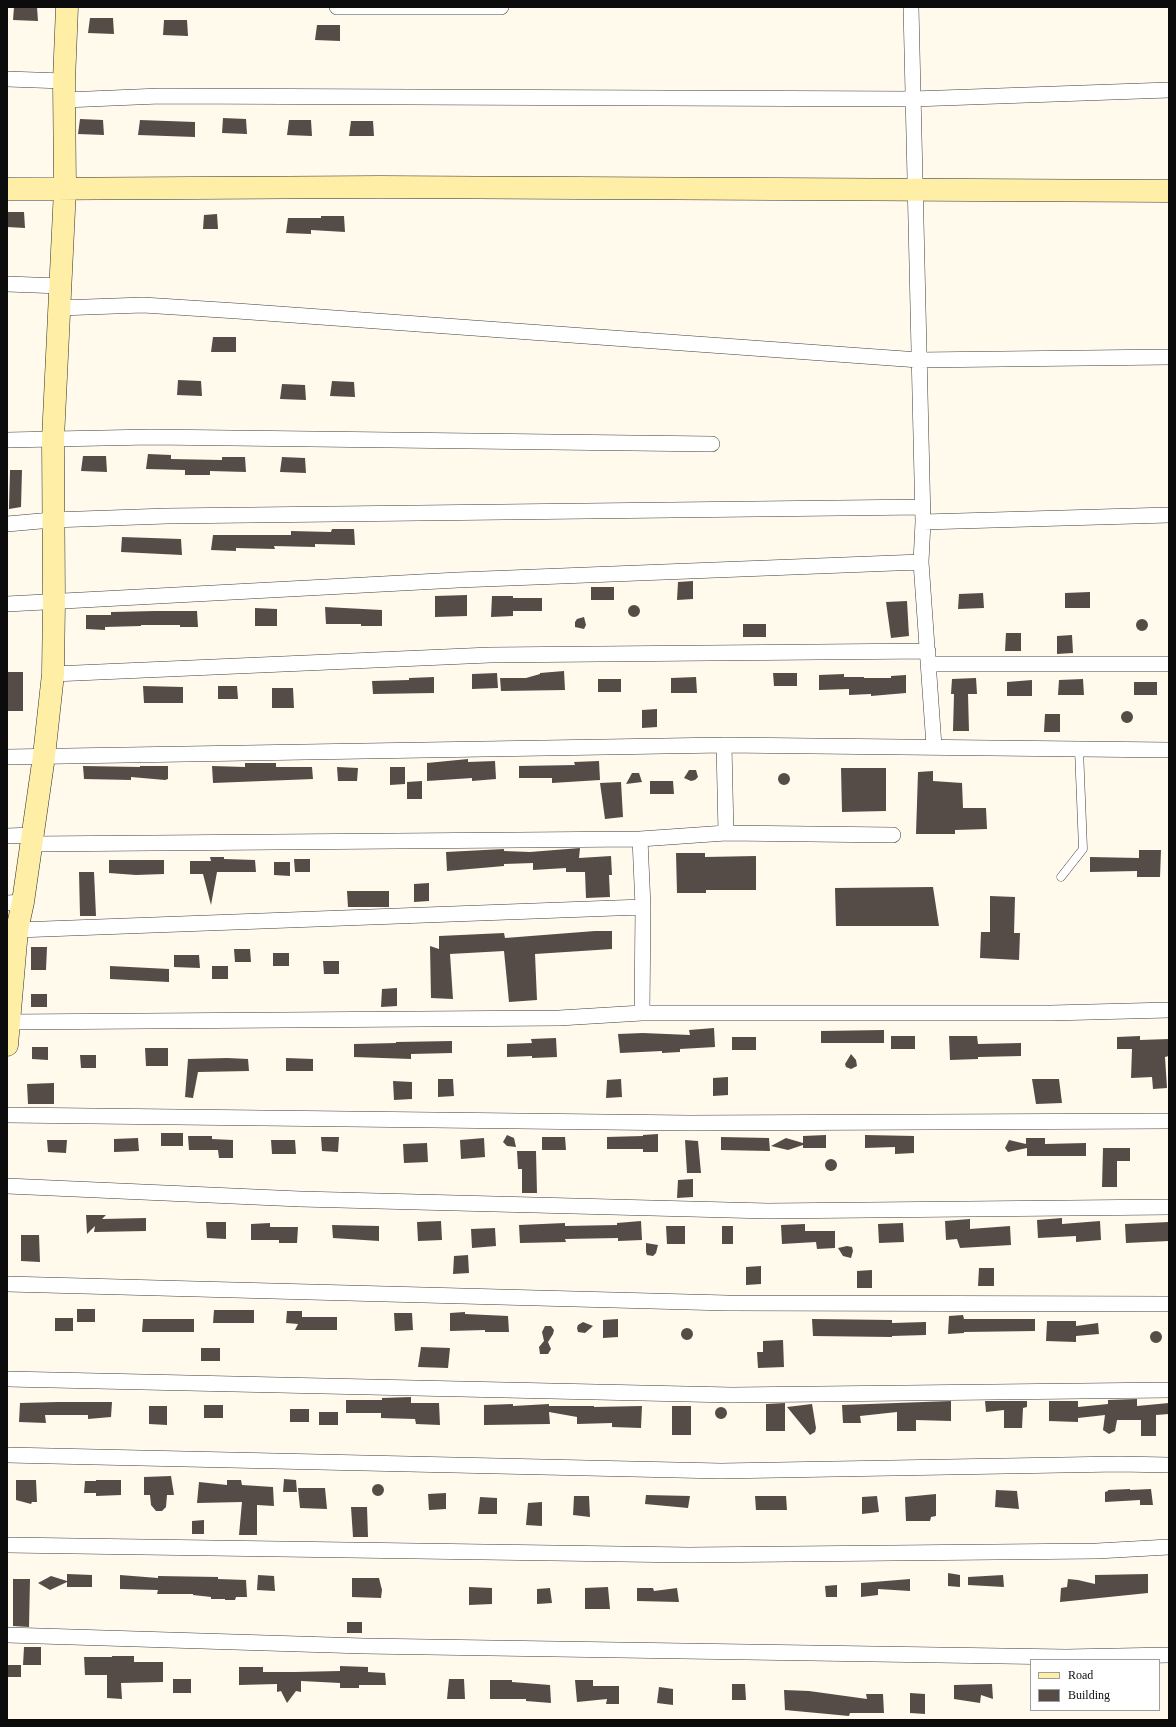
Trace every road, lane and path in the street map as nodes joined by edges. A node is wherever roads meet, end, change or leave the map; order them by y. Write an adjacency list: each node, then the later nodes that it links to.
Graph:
1 (67, 7): 6 (street)
2 (337, 7): 3 (street)
3 (501, 7)
4 (911, 7): 8 (street)
5 (7, 79): 6 (street)
6 (64, 90): 8 (street); 10 (street)
7 (1169, 90): 8 (street)
8 (913, 99): 11 (street)
9 (7, 189): 10 (street)
10 (66, 189): 11 (street); 14 (street)
11 (916, 189): 12 (street); 17 (street)
12 (1169, 191)
13 (7, 284): 14 (street)
14 (60, 286): 15 (street)
15 (59, 308): 17 (street); 18 (street)
16 (1169, 357): 17 (street)
17 (920, 360): 21 (street)
18 (53, 439): 19 (street); 20 (street); 23 (street)
19 (7, 440)
20 (712, 444)
21 (923, 514): 22 (street); 23 (street); 25 (street)
22 (1169, 516)
23 (52, 520): 24 (street); 26 (street)
24 (7, 524)
25 (921, 562): 26 (street); 28 (street)
26 (54, 602): 27 (street); 30 (street)
27 (7, 604)
28 (928, 658): 29 (street); 30 (street); 32 (street)
29 (1169, 664)
30 (53, 674): 35 (street)
31 (724, 745): 32 (street); 35 (street); 37 (street)
32 (934, 746): 33 (street)
33 (1079, 749): 34 (street); 42 (lane)
34 (1169, 750)
35 (44, 756): 36 (street); 41 (street)
36 (7, 757)
37 (726, 833): 38 (street); 40 (street)
38 (893, 835)
39 (7, 836): 41 (street)
40 (640, 839): 41 (street); 44 (street)
41 (33, 840): 43 (street)
42 (1061, 877)
43 (15, 903): 45 (street)
44 (643, 907): 45 (street); 48 (street)
45 (18, 930): 46 (street)
46 (9, 1010): 48 (street); 49 (street)
47 (1169, 1010): 48 (street)
48 (642, 1013)
49 (7, 1045)
50 (7, 1115): 51 (street)
51 (1169, 1121)
52 (7, 1186): 53 (street)
53 (1169, 1207)
54 (7, 1284): 55 (street)
55 (1169, 1304)
56 (7, 1380): 57 (street)
57 (1169, 1390)
58 (7, 1455): 59 (street)
59 (1169, 1465)
60 (7, 1545): 61 (street)
61 (1169, 1547)
62 (7, 1635): 63 (street)
63 (1169, 1655)

